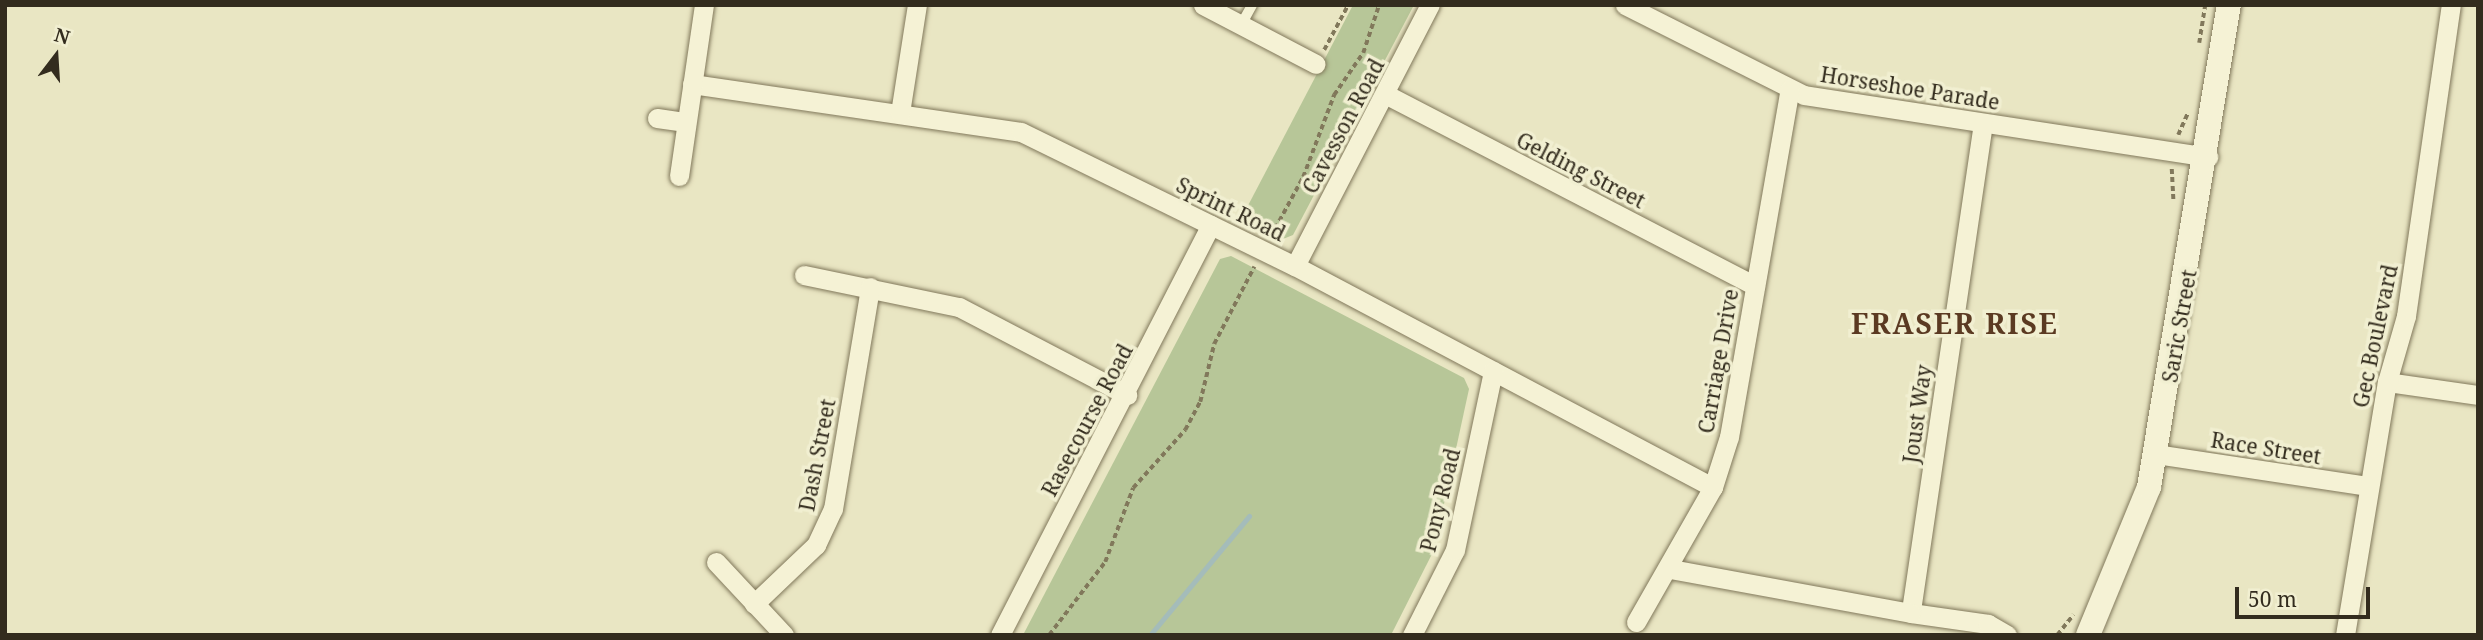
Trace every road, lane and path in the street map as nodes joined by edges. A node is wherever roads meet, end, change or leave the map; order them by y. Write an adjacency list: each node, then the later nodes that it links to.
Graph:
1 (704, 5): 15 (street)
2 (917, 5): 19 (street)
3 (1203, 5): 12 (street)
4 (1252, 5): 12 (lane)
5 (1348, 5): 14 (path)
6 (1380, 5): 28 (path)
7 (1430, 5): 17 (street, Cavesson Road)
8 (1625, 5): 16 (street, Horseshoe Parade)
9 (2205, 5): 13 (path)
10 (2229, 5): 24 (street, Saric Street)
11 (2451, 5): 34 (street, Gec Boulevard)
12 (1241, 25): 14 (street)
13 (2197, 55)
14 (1316, 64)
15 (692, 84): 19 (street, Sprint Road); 21 (street)
16 (1790, 89): 22 (street, Horseshoe Parade); 31 (street, Carriage Drive)
17 (1385, 94): 29 (street, Cavesson Road); 31 (street, Gelding Street)
18 (2190, 104): 23 (path)
19 (900, 113): 27 (street, Sprint Road)
20 (657, 118): 21 (street)
21 (687, 122): 25 (street)
22 (1983, 122): 23 (street, Horseshoe Parade); 44 (street, Joust Way)
23 (2174, 152): 24 (street, Horseshoe Parade); 26 (path)
24 (2208, 157): 37 (street, Saric Street)
25 (679, 176)
26 (2172, 218)
27 (1212, 225): 28 (street, Sprint Road); 35 (street, Rasecourse Road)
28 (1263, 251): 29 (street, Sprint Road); 48 (path)
29 (1295, 267): 33 (street, Sprint Road)
30 (804, 275): 32 (street)
31 (1755, 286): 39 (street, Carriage Drive)
32 (870, 287): 35 (street); 43 (street, Dash Street)
33 (1493, 371): 39 (street, Sprint Road); 49 (street, Pony Road)
34 (2387, 382): 36 (street); 38 (street, Gec Boulevard)
35 (1127, 395): 47 (street, Rasecourse Road)
36 (2478, 395)
37 (2156, 454): 38 (street, Race Street); 52 (street, Saric Street)
38 (2368, 486): 53 (street, Gec Boulevard)
39 (1713, 487): 41 (street, Carriage Drive)
40 (716, 562): 43 (street)
41 (1671, 569): 44 (street); 45 (street, Carriage Drive)
42 (2081, 602): 51 (path)
43 (754, 604): 46 (street)
44 (1911, 613): 50 (street)
45 (1636, 622)
46 (784, 635)
47 (1000, 635)
48 (1049, 635)
49 (1412, 635)
50 (2007, 635)
51 (2057, 635)
52 (2088, 635)
53 (2345, 635)

